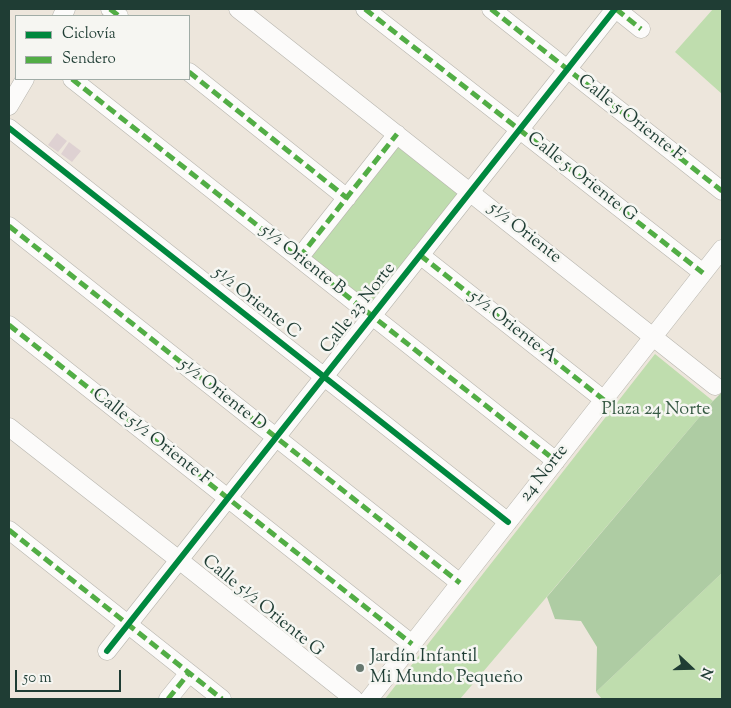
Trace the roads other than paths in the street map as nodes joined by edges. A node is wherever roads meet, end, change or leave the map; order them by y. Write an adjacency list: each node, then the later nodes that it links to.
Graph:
1 (238, 9): 13 (street, 5½ Oriente)
2 (365, 9): 12 (street, Calle 5 Oriente G)
3 (491, 9): 6 (street, Calle 5 Oriente F)
4 (616, 9): 5 (street); 6 (street, Calle 23 Norte)
5 (641, 29)
6 (568, 69): 12 (street, Calle 23 Norte); 14 (street, Calle 5 Oriente F)
7 (190, 73): 16 (street)
8 (24, 80): 10 (street)
9 (73, 80): 20 (street, 5½ Oriente B)
10 (9, 106)
11 (9, 128): 25 (street, 5½ Oriente C)
12 (520, 130): 15 (street, Calle 23 Norte); 21 (street, Calle 5 Oriente G)
13 (397, 134): 15 (street, 5½ Oriente); 16 (street)
14 (722, 191)
15 (470, 192): 19 (street, Calle 23 Norte); 24 (street, 5½ Oriente)
16 (346, 198): 20 (street)
17 (9, 226): 29 (street, 5½ Oriente D)
18 (722, 249): 21 (street, 24 Norte)
19 (420, 255): 22 (street, Calle 23 Norte); 27 (street, 5½ Oriente A)
20 (299, 258): 22 (street, 5½ Oriente B)
21 (703, 273): 24 (street, 24 Norte)
22 (372, 316): 25 (street, Calle 23 Norte); 30 (street, 5½ Oriente B)
23 (9, 326): 31 (street, Calle 5½ Oriente F)
24 (653, 337): 26 (street, 5½ Oriente); 27 (street, 24 Norte)
25 (324, 377): 29 (street, Calle 23 Norte); 32 (street, 5½ Oriente C)
26 (715, 386)
27 (604, 400): 30 (street, 24 Norte)
28 (9, 427): 34 (street, Calle 5½ Oriente G)
29 (276, 438): 31 (street, Calle 23 Norte); 35 (street, 5½ Oriente D)
30 (556, 461): 32 (street, 24 Norte)
31 (228, 499): 34 (street, Calle 23 Norte); 37 (street, Calle 5½ Oriente F)
32 (508, 522): 35 (street, 24 Norte)
33 (9, 530): 36 (street)
34 (179, 560): 36 (street, Calle 23 Norte); 42 (street, Calle 5½ Oriente G)
35 (460, 584): 37 (street, 24 Norte)
36 (128, 625): 38 (street, Calle 23 Norte); 39 (street)
37 (412, 644): 43 (street, 24 Norte)
38 (107, 651)
39 (189, 673): 40 (street); 41 (street)
40 (168, 699)
41 (222, 699)
42 (354, 699)
43 (369, 699)

